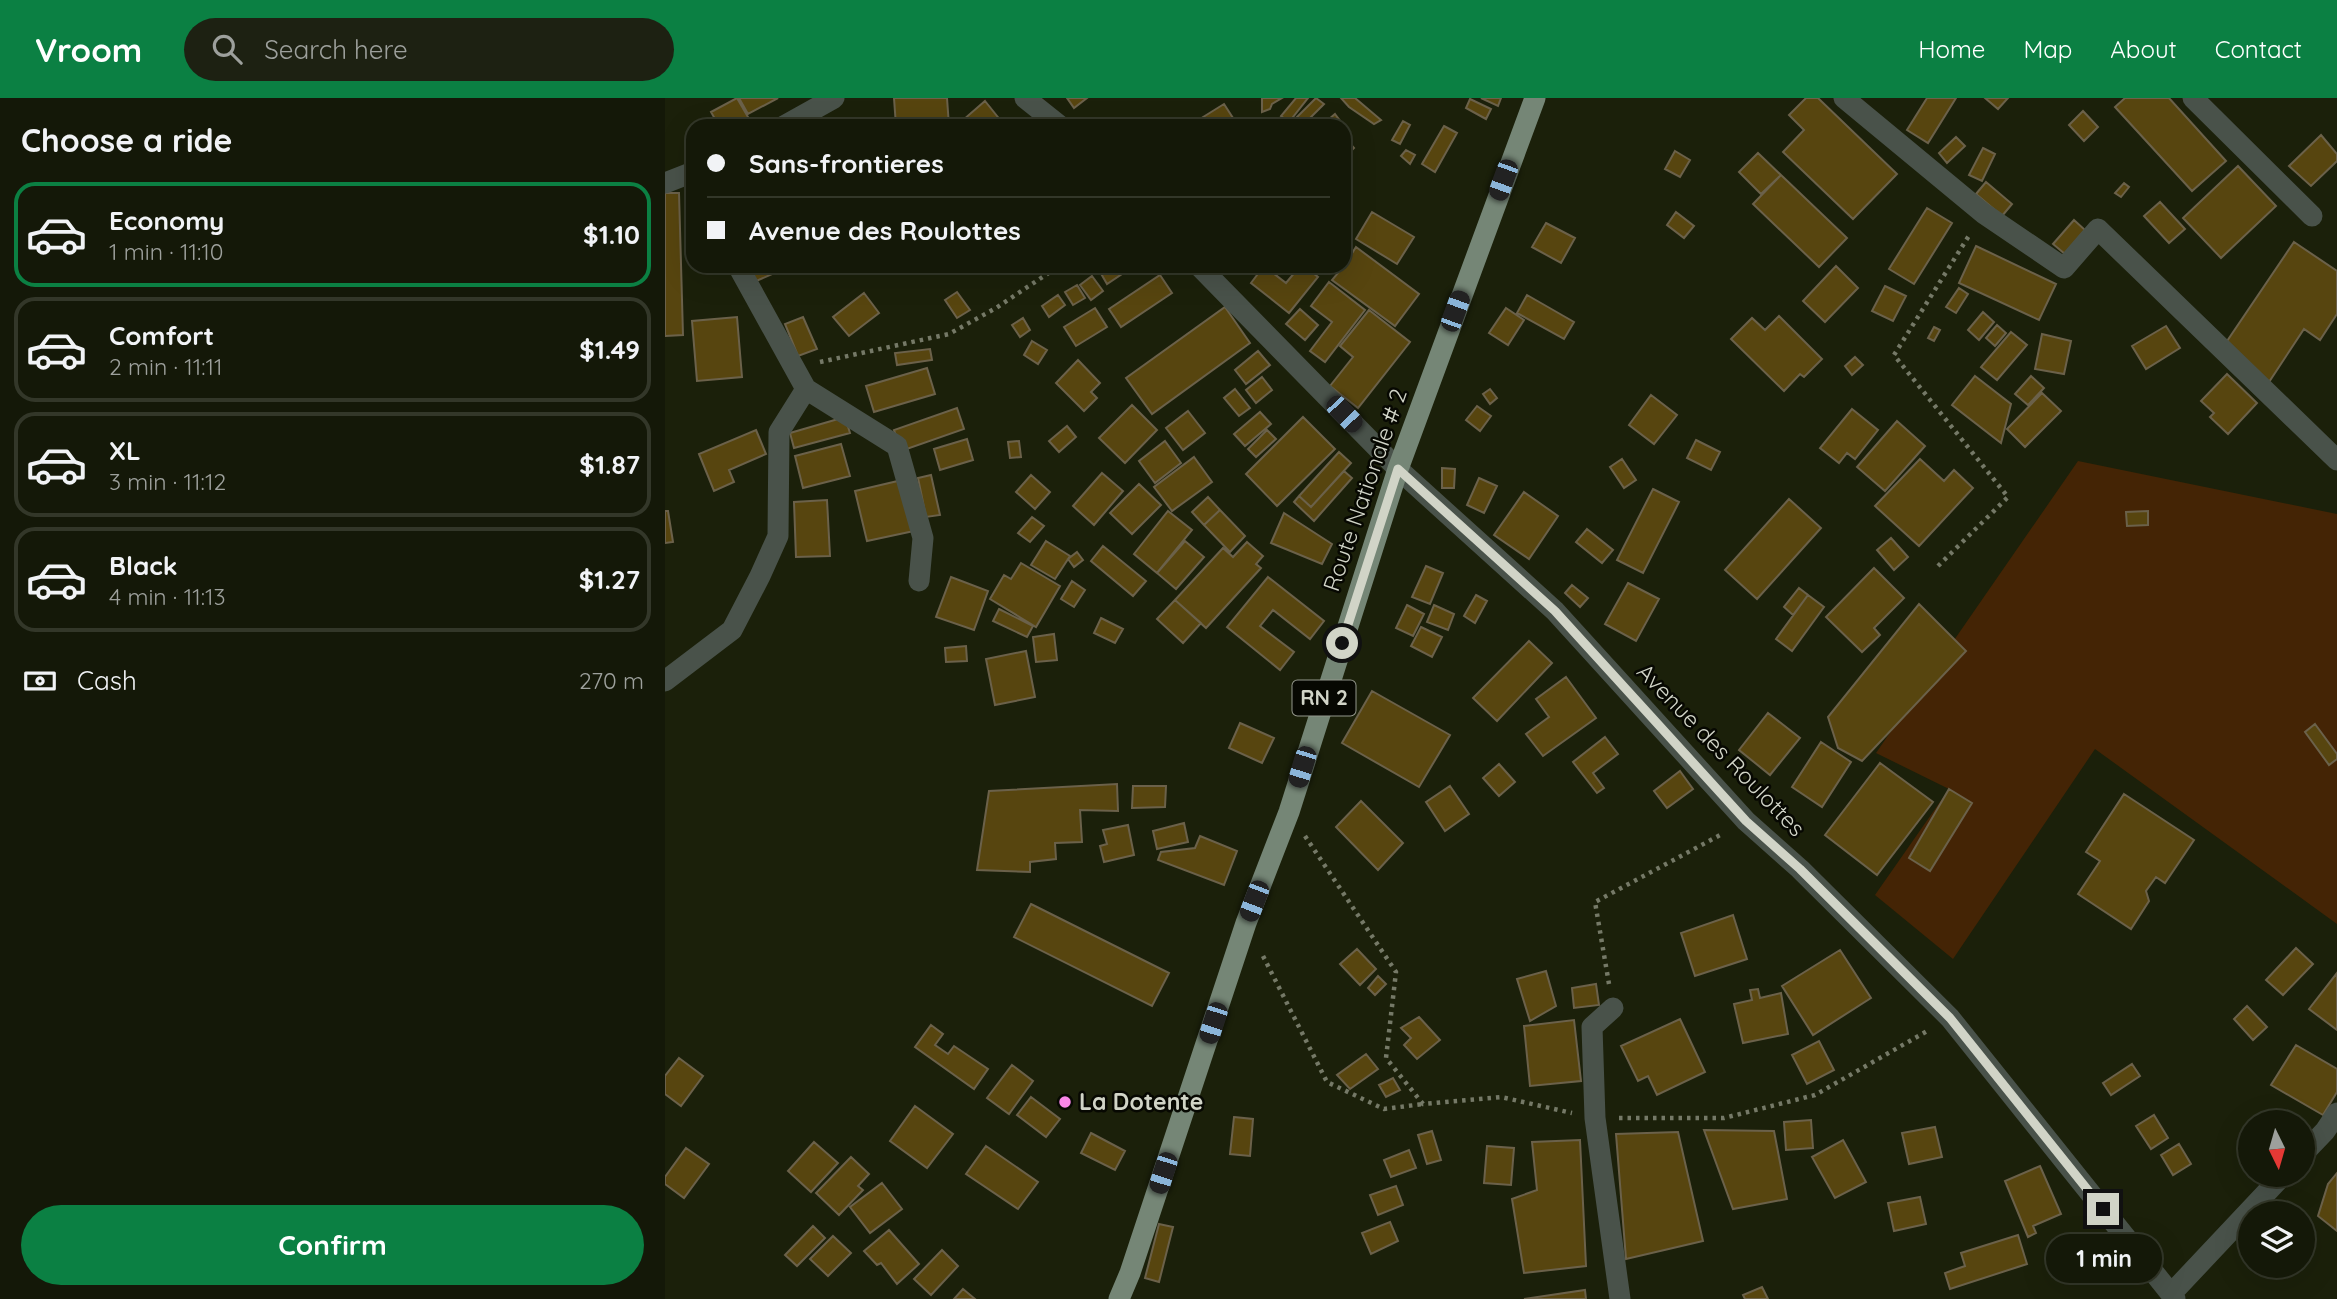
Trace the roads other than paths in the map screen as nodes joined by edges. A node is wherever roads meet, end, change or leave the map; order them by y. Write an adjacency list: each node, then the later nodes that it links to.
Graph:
1 (834, 98): 6 (street)
2 (1025, 98): 7 (street)
3 (1535, 98): 15 (main road, Route Nationale # 2 / RN 2)
4 (1844, 98): 14 (street)
5 (2193, 98): 10 (street)
6 (796, 119)
7 (1051, 119)
8 (686, 178): 9 (street)
9 (665, 183)
10 (2312, 216)
11 (742, 273): 13 (street)
12 (1206, 273): 15 (street, Avenue des Roulottes)
13 (807, 389): 16 (street); 17 (street)
14 (2337, 460)
15 (1398, 469): 22 (main road, Route Nationale # 2 / RN 2); 23 (street, Avenue des Roulottes)
16 (919, 581)
17 (665, 681)
18 (1613, 1008): 24 (street)
19 (2337, 1113): 20 (street)
20 (2315, 1141)
21 (2272, 1187): 23 (street)
22 (1122, 1296)
23 (2173, 1297)
24 (1620, 1299)

